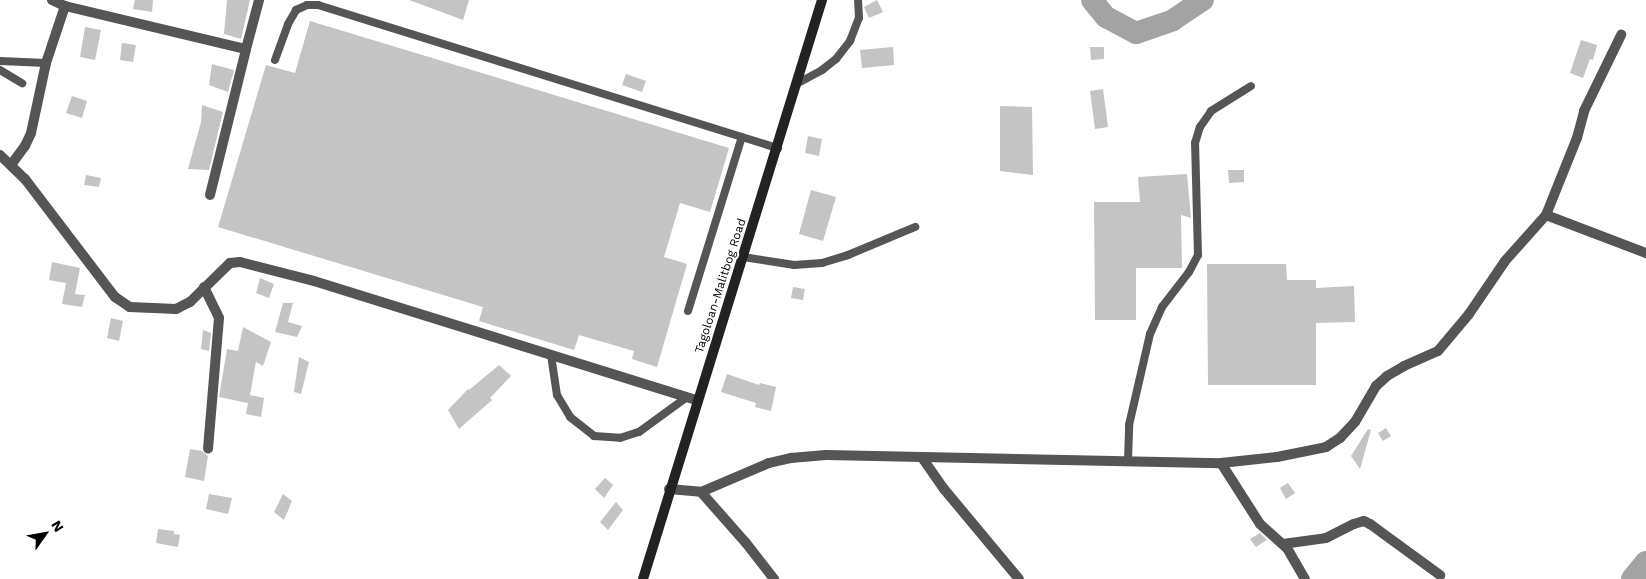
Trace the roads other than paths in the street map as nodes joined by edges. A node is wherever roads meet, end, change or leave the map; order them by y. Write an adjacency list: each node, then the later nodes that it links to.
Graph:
1 (52, 0): 5 (street)
2 (259, 0): 7 (street)
3 (822, 0): 13 (main road, Tagoloan-Malitbog Road)
4 (858, 0): 13 (lane)
5 (65, 6): 7 (street); 10 (street)
6 (1621, 35): 20 (street)
7 (246, 49): 19 (street)
8 (274, 60): 15 (lane)
9 (0, 61): 10 (lane)
10 (46, 63): 18 (street)
11 (0, 70): 12 (lane)
12 (22, 83)
13 (798, 83): 16 (main road, Tagoloan-Malitbog Road)
14 (1251, 86): 30 (lane)
15 (742, 138): 16 (lane); 25 (lane)
16 (778, 148): 23 (main road, Tagoloan-Malitbog Road)
17 (0, 155): 18 (street)
18 (10, 165): 24 (street)
19 (210, 195)
20 (1546, 215): 22 (street); 31 (street)
21 (916, 227): 23 (lane)
22 (1646, 253)
23 (743, 258): 27 (main road, Tagoloan-Malitbog Road)
24 (204, 287): 26 (street); 28 (street)
25 (688, 312)
26 (551, 355): 27 (street); 27 (lane)
27 (692, 399): 32 (main road, Tagoloan-Malitbog Road)
28 (208, 449)
29 (923, 459): 30 (street); 33 (street); 38 (street)
30 (1128, 460): 31 (street)
31 (1221, 463): 34 (street)
32 (669, 489): 33 (street); 36 (main road, Tagoloan-Malitbog Road)
33 (701, 492): 37 (street)
34 (1283, 544): 35 (street); 39 (street)
35 (1440, 575)
36 (643, 579)
37 (774, 579)
38 (1019, 579)
39 (1305, 579)

